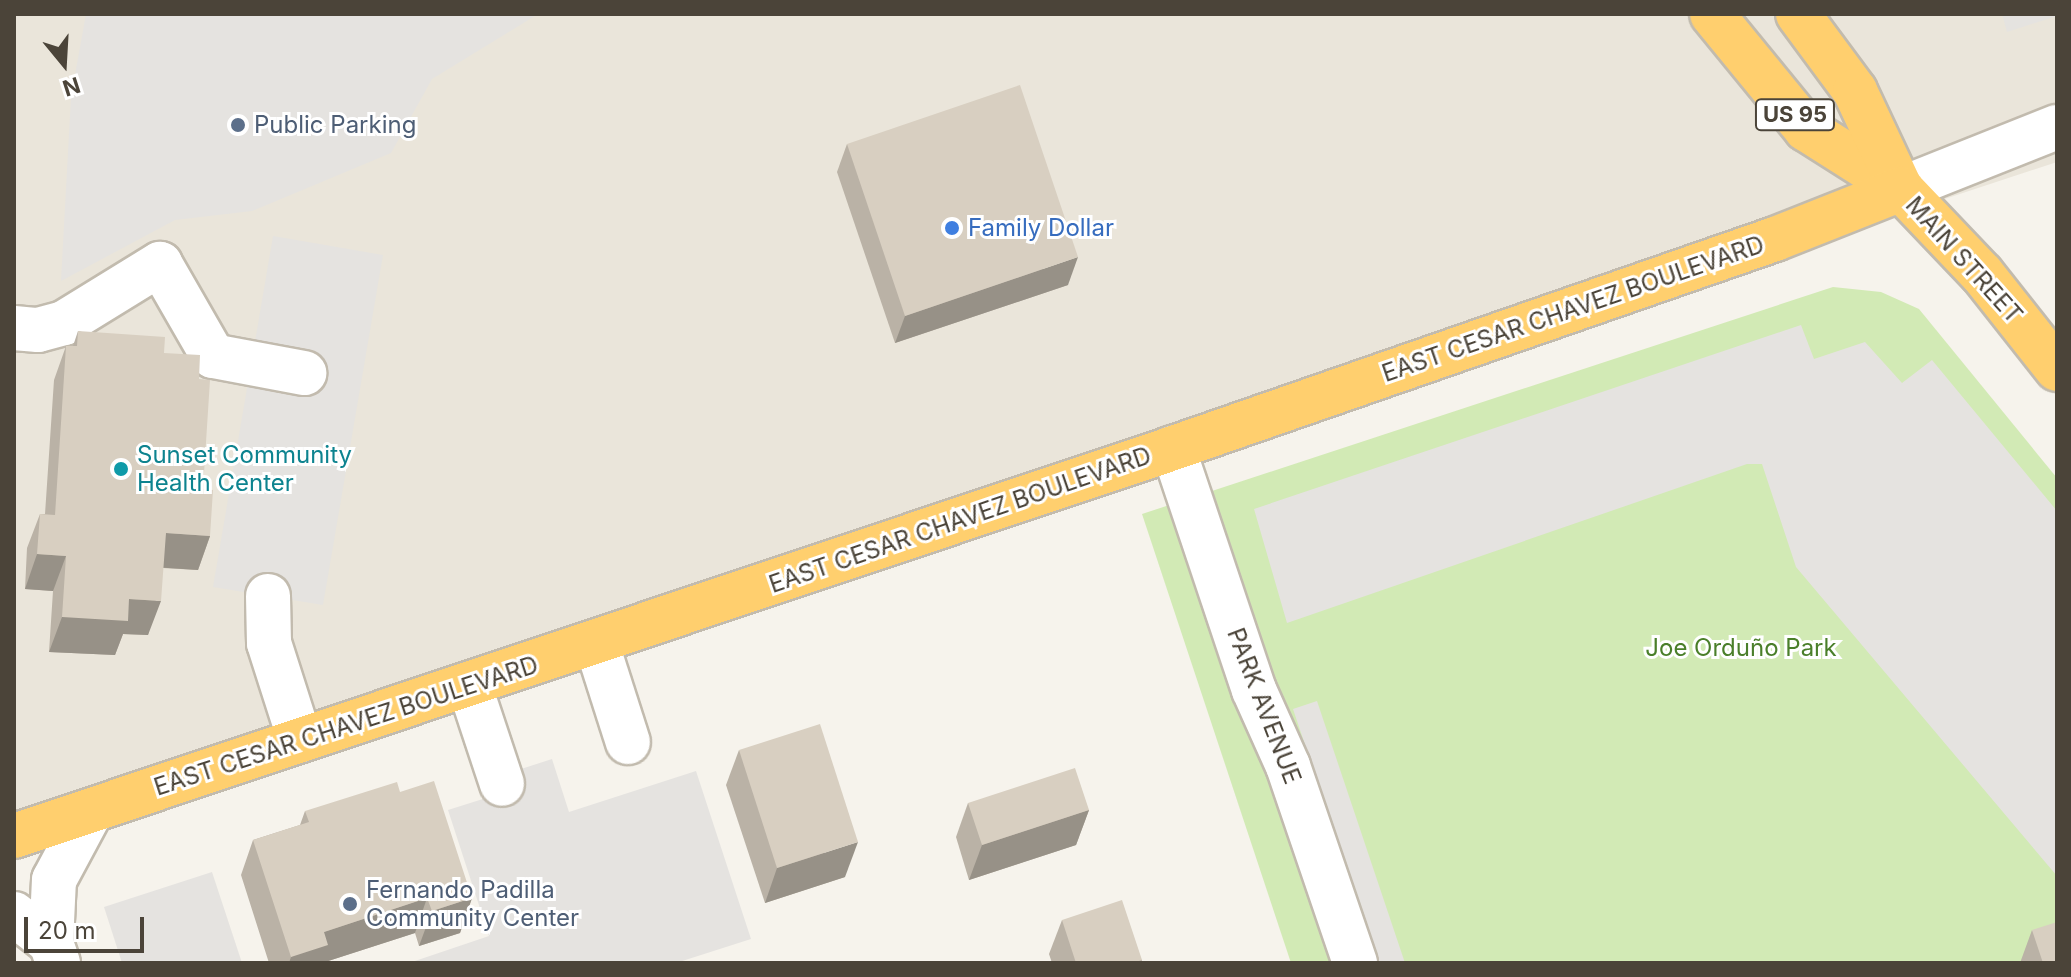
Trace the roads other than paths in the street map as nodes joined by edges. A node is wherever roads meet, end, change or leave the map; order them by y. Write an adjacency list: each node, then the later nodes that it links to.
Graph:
1 (1712, 14): 4 (highway, MAIN STREET / US 95)
2 (1798, 14): 4 (highway, MAIN STREET / US 95)
3 (2057, 127): 4 (street)
4 (1901, 189): 6 (highway, MAIN STREET / US 95); 8 (highway, EAST CESAR CHAVEZ BOULEVARD)
5 (14, 328): 7 (street)
6 (2057, 369)
7 (304, 373)
8 (1173, 448): 10 (highway, EAST CESAR CHAVEZ BOULEVARD); 19 (street, PARK AVENUE)
9 (268, 596): 12 (street)
10 (596, 642): 11 (highway, EAST CESAR CHAVEZ BOULEVARD); 13 (street)
11 (469, 684): 12 (highway, EAST CESAR CHAVEZ BOULEVARD); 14 (street)
12 (300, 740): 15 (highway, EAST CESAR CHAVEZ BOULEVARD)
13 (628, 742)
14 (502, 784)
15 (91, 811): 16 (highway, EAST CESAR CHAVEZ BOULEVARD); 18 (street)
16 (15, 834)
17 (14, 914): 18 (street)
18 (54, 953)
19 (1355, 963)

